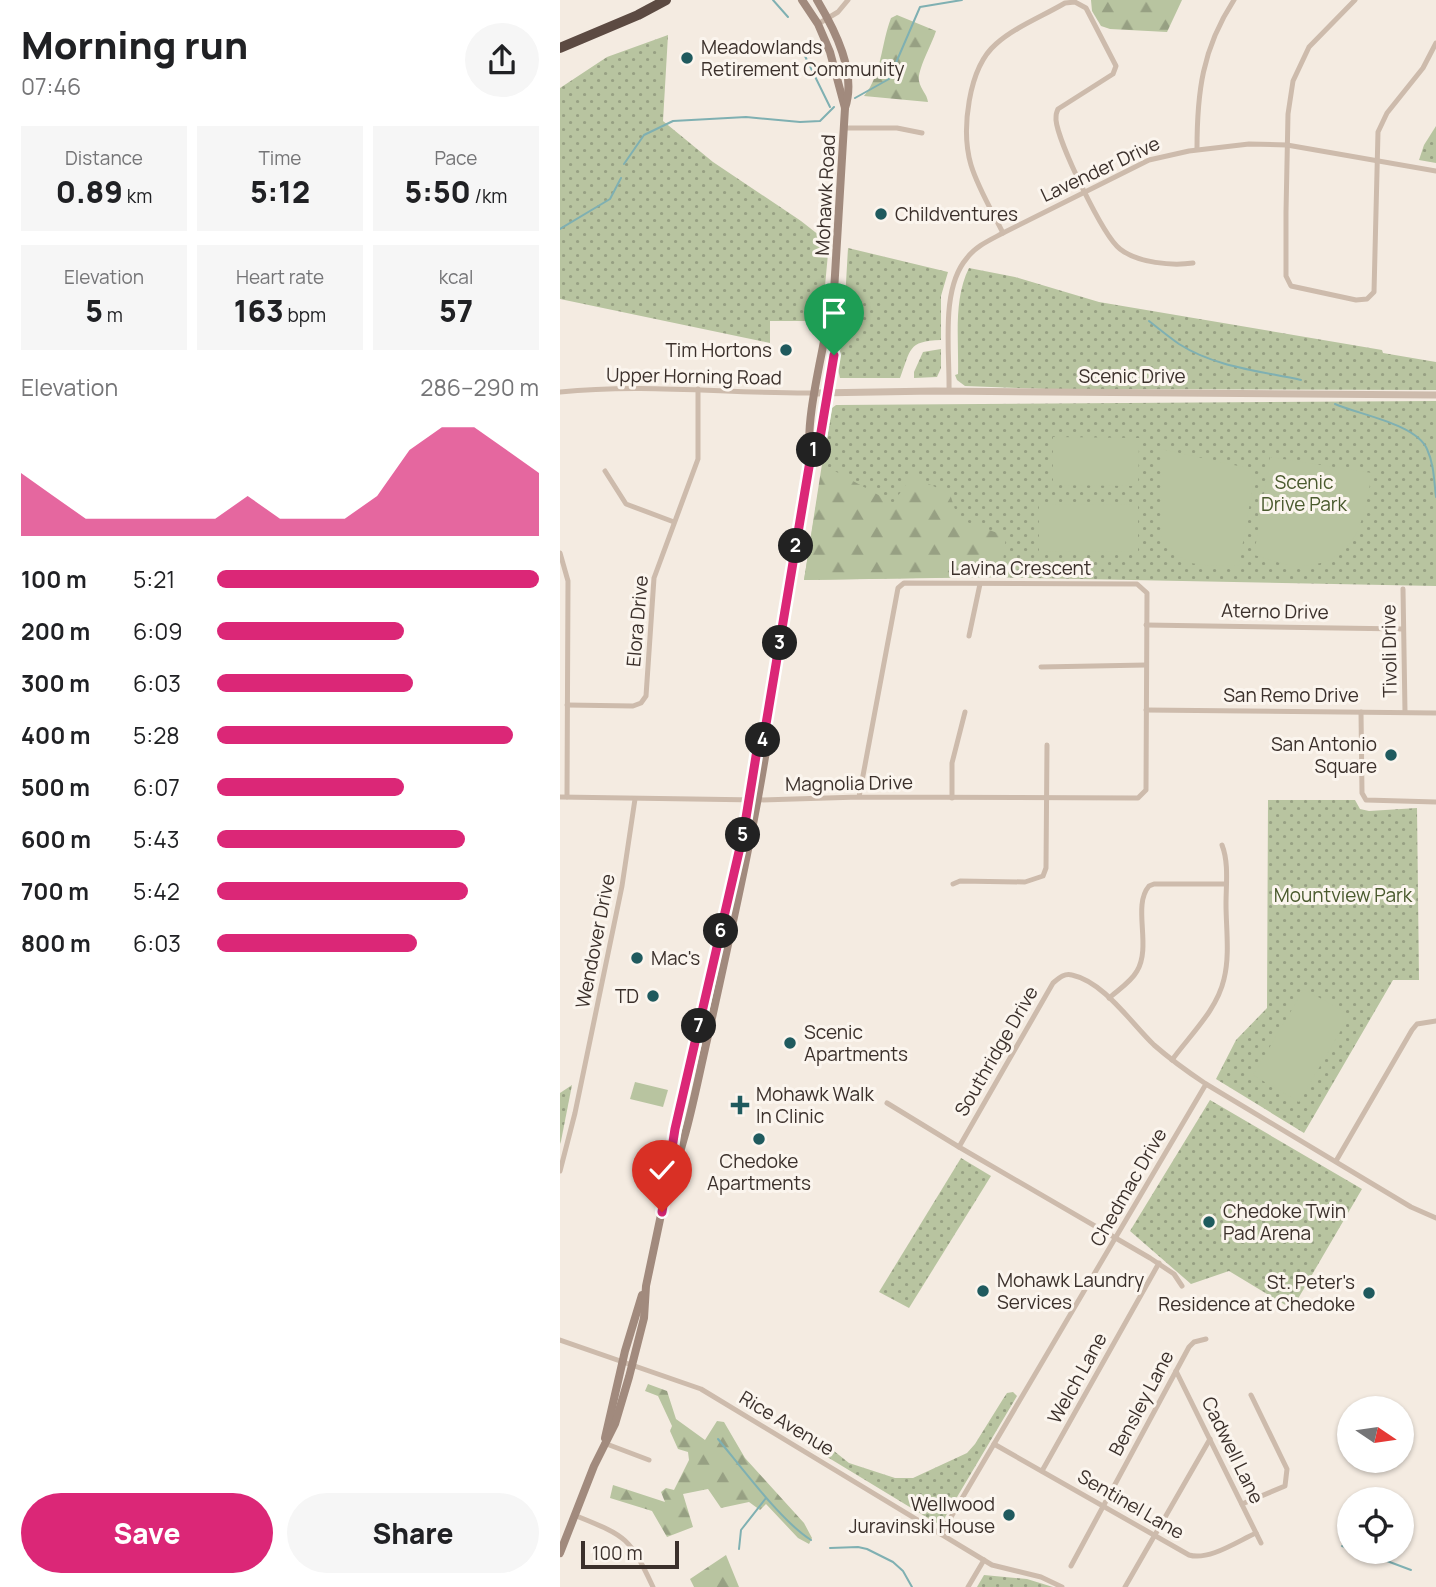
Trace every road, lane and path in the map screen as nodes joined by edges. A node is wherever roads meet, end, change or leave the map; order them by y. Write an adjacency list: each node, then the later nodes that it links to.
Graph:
1 (666, 0): 10 (highway)
2 (802, 0): 8 (main road, Mohawk Road)
3 (817, 0): 7 (main road, Mohawk Road)
4 (849, 0): 7 (street)
5 (1234, 0): 15 (street)
6 (1355, 0): 14 (street)
7 (827, 19): 8 (street); 11 (main road, Mohawk Road)
8 (818, 24): 11 (main road, Mohawk Road)
9 (1436, 43): 16 (street)
10 (560, 48)
11 (845, 108): 12 (main road, Mohawk Road)
12 (845, 128): 13 (street); 21 (main road, Mohawk Road)
13 (922, 133)
14 (1287, 145): 15 (street, Lavender Drive); 16 (street, Lavender Drive); 16 (street)
15 (1197, 149): 18 (street, Lavender Drive)
16 (1377, 161): 17 (street, Lavender Drive)
17 (1436, 172)
18 (1086, 192): 19 (street, Lavender Drive); 19 (street); 20 (street)
19 (1003, 233): 23 (street, Lavender Drive)
20 (1194, 263)
21 (832, 325): 25 (main road, Mohawk Road); 26 (main road, Mohawk Road)
22 (698, 390): 24 (street, Upper Horning Road); 25 (street, Upper Horning Road); 30 (street, Elora Drive)
23 (949, 391): 26 (street, Scenic Drive); 27 (street, Scenic Drive)
24 (560, 392)
25 (816, 393): 26 (street, Upper Horning Road); 28 (main road, Mohawk Road)
26 (827, 393): 28 (main road, Mohawk Road)
27 (1436, 395)
28 (811, 455): 52 (main road)
29 (606, 471): 30 (street)
30 (674, 522): 39 (street, Elora Drive)
31 (560, 552): 39 (street)
32 (980, 584): 34 (street, Lavina Crescent); 36 (street); 47 (street, Lavina Crescent)
33 (1403, 589): 35 (street, Tivoli Drive)
34 (1146, 625): 35 (street, Aterno Drive); 37 (street, Lavina Crescent)
35 (1403, 629): 43 (street, Tivoli Drive)
36 (969, 636)
37 (1146, 665): 38 (street); 40 (street, Lavina Crescent)
38 (1041, 667)
39 (567, 705): 46 (street)
40 (1146, 710): 42 (street, San Remo Drive); 50 (street, Lavina Crescent)
41 (965, 712): 48 (street)
42 (1361, 712): 43 (street, San Remo Drive); 53 (street)
43 (1405, 712): 44 (street, San Remo Drive)
44 (1436, 713)
45 (1047, 745): 49 (street)
46 (563, 797): 51 (street, Magnolia Drive)
47 (859, 797): 48 (street, Magnolia Drive); 52 (street, Magnolia Drive)
48 (952, 798): 49 (street, Magnolia Drive)
49 (1047, 798): 50 (street, Magnolia Drive); 55 (street)
50 (1138, 798)
51 (635, 799): 52 (street, Magnolia Drive); 66 (street, Wendover Drive)
52 (753, 799): 57 (main road); 59 (main road)
53 (1436, 802)
54 (1222, 845): 56 (street)
55 (953, 884)
56 (1226, 884): 58 (street); 61 (street)
57 (707, 989): 59 (main road); 67 (main road)
58 (1109, 998): 61 (street, Southridge Drive); 64 (street, Southridge Drive)
59 (715, 1005): 67 (main road)
60 (1436, 1021): 65 (street)
61 (1172, 1060): 62 (street, Southridge Drive)
62 (1206, 1084): 65 (street); 69 (street, Chedmac Drive)
63 (887, 1103): 64 (street)
64 (959, 1147): 69 (street, Southridge Drive)
65 (1336, 1161): 68 (street)
66 (560, 1171)
67 (666, 1191): 71 (main road)
68 (1436, 1218)
69 (1117, 1237): 70 (street, Southridge Drive); 81 (street, Chedmac Drive)
70 (1159, 1263): 72 (street, Southridge Drive); 83 (street, Welch Lane)
71 (646, 1286): 75 (main road); 76 (main road)
72 (1182, 1286)
73 (1206, 1339): 77 (street, Bensley Lane)
74 (560, 1340): 75 (street, Rice Avenue)
75 (622, 1362): 76 (street, Rice Avenue); 80 (main road)
76 (632, 1366): 80 (main road); 88 (street, Rice Avenue)
77 (1176, 1371): 79 (street, Cadwell Lane); 85 (street, Bensley Lane)
78 (1251, 1395): 84 (street)
79 (1210, 1439): 84 (street, Cadwell Lane); 89 (street)
80 (604, 1443): 82 (street); 86 (main road)
81 (994, 1444): 83 (street, Sentinel Lane); 88 (street, Chedmac Drive)
82 (649, 1460)
83 (1042, 1471): 85 (street, Sentinel Lane)
84 (1242, 1504): 87 (street, Cadwell Lane)
85 (1103, 1506): 89 (street, Sentinel Lane); 93 (street, Bensley Lane)
86 (575, 1515): 91 (main road); 94 (street)
87 (1256, 1533): 89 (street, Sentinel Lane); 90 (street, Cadwell Lane)
88 (941, 1534): 92 (street, Rice Avenue)
89 (1155, 1535): 97 (street)
90 (1261, 1543)
91 (560, 1552)
92 (984, 1560): 95 (street); 96 (street, Rice Avenue)
93 (1071, 1566)
94 (653, 1587)
95 (968, 1587)
96 (1062, 1587)
97 (1125, 1587)

